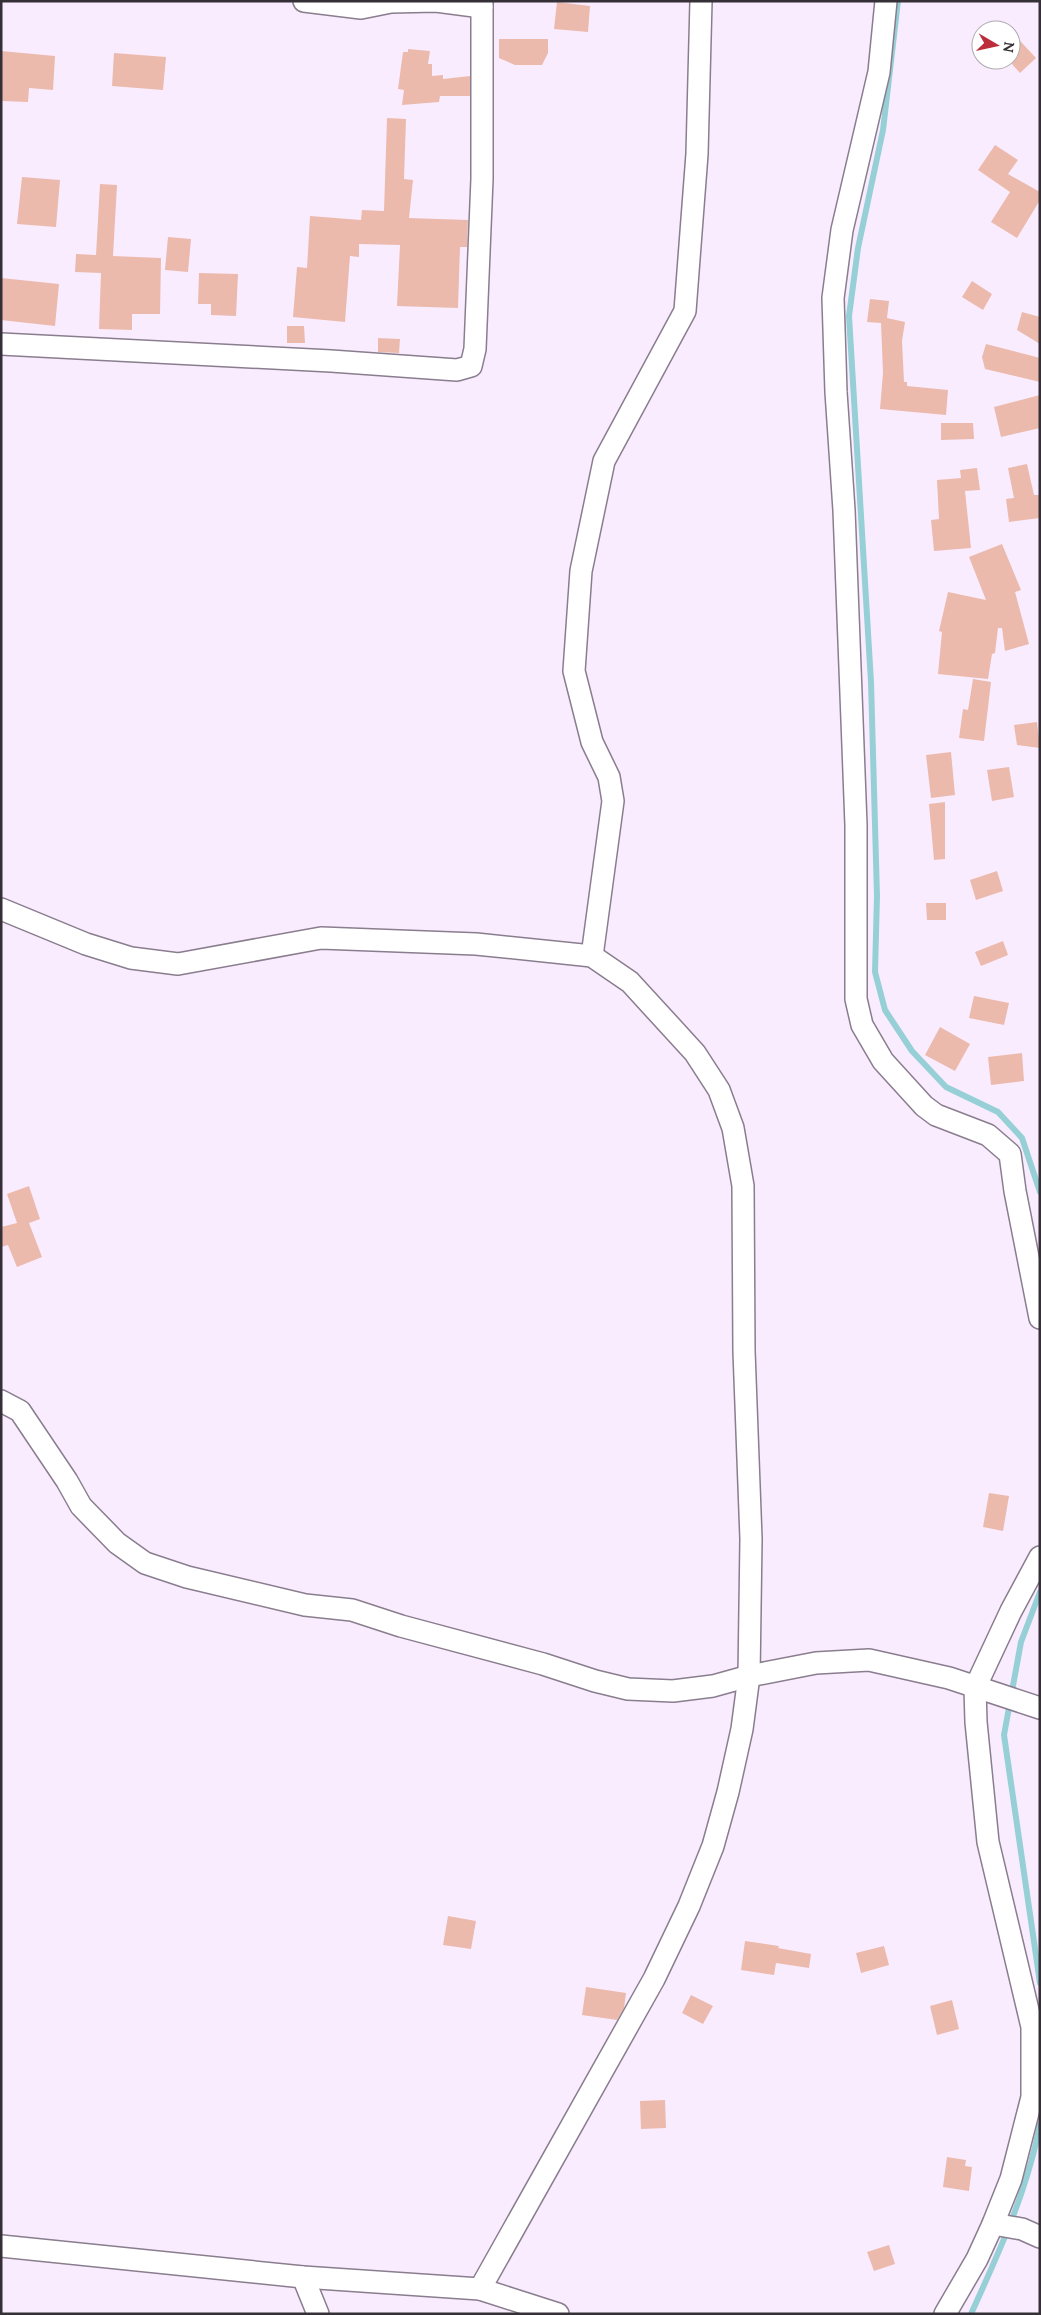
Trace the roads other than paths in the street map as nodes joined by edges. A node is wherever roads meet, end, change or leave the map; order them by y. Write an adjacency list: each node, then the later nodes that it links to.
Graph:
1 (304, 1): 4 (street)
2 (701, 1): 7 (street)
3 (886, 1): 8 (street)
4 (482, 4): 5 (street)
5 (1, 344)
6 (1, 909): 7 (street)
7 (592, 956): 11 (street)
8 (1040, 1318)
9 (1, 1401): 11 (street)
10 (1040, 1558): 12 (street)
11 (749, 1676): 12 (street); 18 (street)
12 (975, 1688): 13 (street); 14 (street)
13 (1040, 1708)
14 (993, 2224): 15 (street); 21 (street)
15 (1031, 2233)
16 (1, 2246): 17 (street)
17 (303, 2277): 18 (street); 19 (street)
18 (480, 2289): 20 (street)
19 (318, 2314)
20 (558, 2314)
21 (945, 2314)

